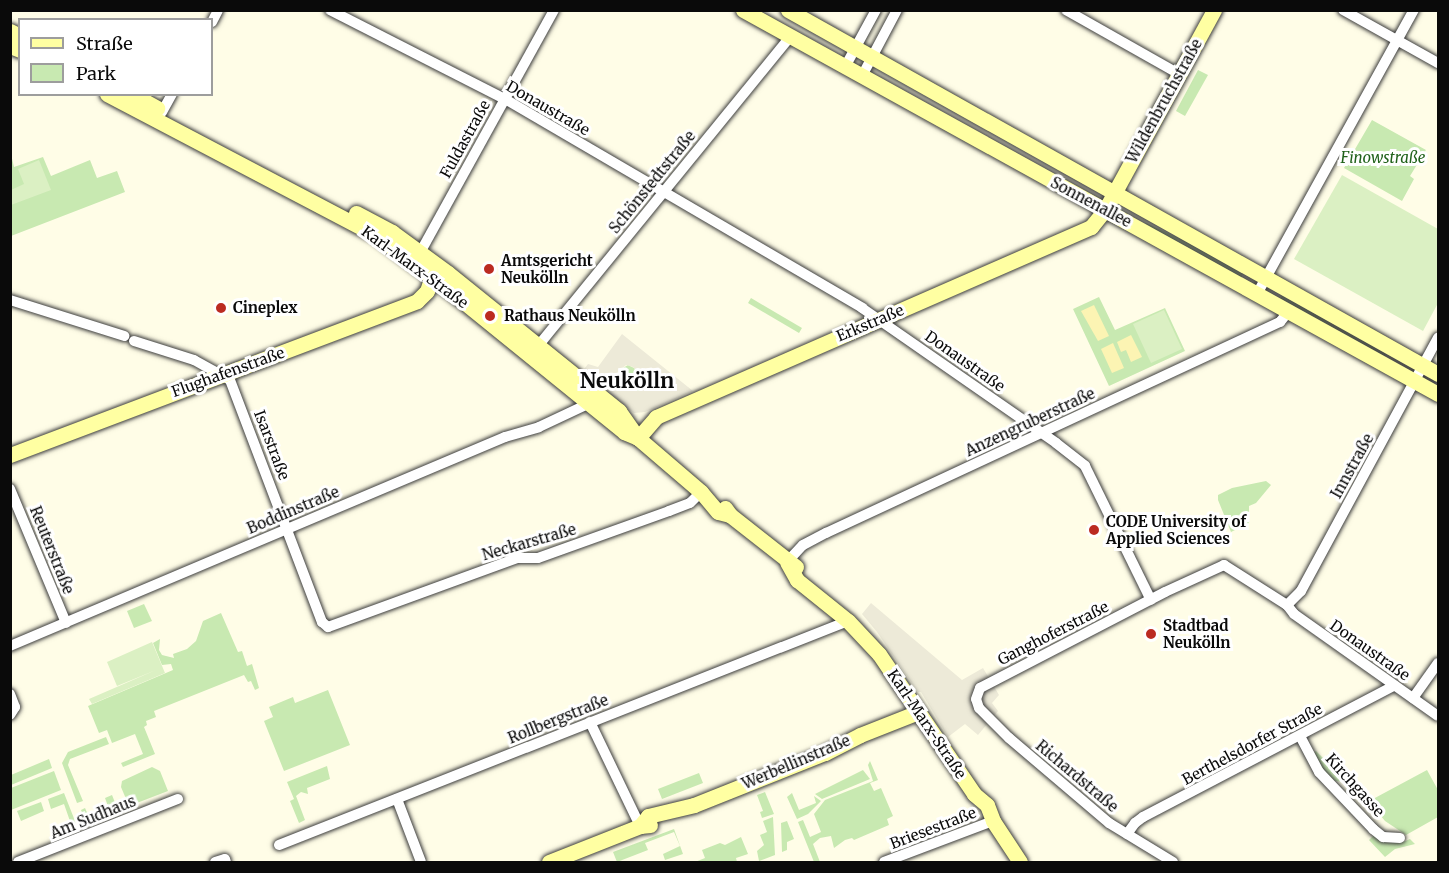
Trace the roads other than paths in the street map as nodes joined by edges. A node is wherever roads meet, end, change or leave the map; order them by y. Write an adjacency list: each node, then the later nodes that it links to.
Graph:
1 (330, 10): 22 (street, Donaustraße)
2 (554, 10): 22 (street, Fuldastraße)
3 (743, 10): 11 (main road, Sonnenallee)
4 (788, 10): 13 (main road, Sonnenallee)
5 (876, 10): 13 (street)
6 (897, 10): 14 (street)
7 (1066, 10): 17 (street)
8 (1214, 10): 17 (main road, Wildenbruchstraße)
9 (1343, 10): 12 (street)
10 (1414, 10): 12 (street)
11 (790, 37): 16 (main road, Sonnenallee); 25 (street, Schönstedtstraße)
12 (1398, 41): 15 (street); 30 (street)
13 (856, 48): 14 (main road, Sonnenallee); 16 (street)
14 (872, 57): 18 (street); 24 (main road, Sonnenallee)
15 (1438, 63)
16 (845, 67): 18 (main road, Sonnenallee)
17 (1179, 74): 24 (main road, Wildenbruchstraße)
18 (862, 76): 26 (main road, Sonnenallee)
19 (112, 96): 23 (main road, Karl-Marx-Straße)
20 (135, 96): 23 (main road, Karl-Marx-Straße)
21 (171, 96): 23 (street)
22 (505, 99): 25 (street, Donaustraße); 27 (street, Fuldastraße)
23 (160, 116): 27 (main road, Karl-Marx-Straße); 28 (main road, Karl-Marx-Straße)
24 (1114, 192): 26 (main road, Wildenbruchstraße); 30 (main road, Sonnenallee)
25 (664, 193): 34 (street, Donaustraße); 36 (street, Schönstedtstraße)
26 (1105, 210): 31 (main road, Sonnenallee); 34 (main road, Erkstraße)
27 (420, 251): 28 (main road); 29 (main road, Karl-Marx-Straße)
28 (432, 276): 29 (main road); 38 (main road, Flughafenstraße); 42 (main road, Karl-Marx-Straße)
29 (453, 278): 36 (main road, Karl-Marx-Straße)
30 (1266, 278): 31 (street); 37 (main road, Sonnenallee)
31 (1257, 294): 33 (main road, Sonnenallee)
32 (10, 300): 38 (street)
33 (1288, 312): 40 (main road, Sonnenallee); 43 (street, Anzengruberstraße)
34 (879, 319): 43 (street, Donaustraße); 44 (main road, Erkstraße)
35 (1438, 338): 37 (street, Innstraße)
36 (538, 346): 44 (main road, Karl-Marx-Straße)
37 (1424, 366): 39 (main road, Sonnenallee); 40 (street, Innstraße)
38 (223, 374): 45 (main road, Flughafenstraße); 48 (street, Isarstraße)
39 (1438, 374)
40 (1416, 382): 41 (main road, Sonnenallee); 51 (street, Innstraße)
41 (1438, 394)
42 (588, 404): 44 (main road, Karl-Marx-Straße); 48 (street, Boddinstraße)
43 (1042, 434): 49 (street, Anzengruberstraße); 50 (street, Donaustraße)
44 (638, 438): 47 (main road, Karl-Marx-Straße)
45 (10, 455)
46 (10, 489): 53 (street, Reuterstraße)
47 (701, 492): 49 (main road, Karl-Marx-Straße); 54 (street, Neckarstraße)
48 (287, 530): 53 (street, Boddinstraße); 54 (street, Isarstraße)
49 (787, 562): 52 (main road, Karl-Marx-Straße); 56 (main road, Karl-Marx-Straße)
50 (1151, 600): 51 (street, Donaustraße); 61 (street, Ganghoferstraße)
51 (1287, 605): 58 (street, Donaustraße)
52 (848, 621): 56 (main road, Karl-Marx-Straße); 65 (street, Rollbergstraße)
53 (66, 623): 55 (street, Boddinstraße)
54 (328, 627)
55 (10, 646)
56 (879, 654): 62 (main road, Karl-Marx-Straße)
57 (1438, 663): 60 (street)
58 (1395, 685): 60 (street, Donaustraße); 66 (street, Berthelsdorfer Straße)
59 (10, 694): 63 (street)
60 (1413, 698): 64 (street, Donaustraße)
61 (976, 699): 71 (street, Richardstraße)
62 (918, 712): 69 (main road, Karl-Marx-Straße); 70 (main road, Werbellinstraße)
63 (10, 716)
64 (1438, 716)
65 (590, 723): 68 (street, Rollbergstraße); 70 (street)
66 (1300, 736): 71 (street, Berthelsdorfer Straße); 72 (street, Kirchgasse)
67 (178, 799): 74 (street, Am Sudhaus)
68 (397, 799): 73 (street, Rollbergstraße); 77 (street)
69 (993, 821): 79 (street, Briesestraße); 80 (main road, Karl-Marx-Straße)
70 (640, 826): 78 (main road, Werbellinstraße)
71 (1127, 834): 81 (street, Richardstraße)
72 (1400, 838)
73 (279, 845)
74 (18, 862)
75 (215, 862): 76 (street)
76 (226, 862)
77 (421, 862)
78 (549, 862)
79 (884, 862)
80 (1020, 862)
81 (1173, 862)

